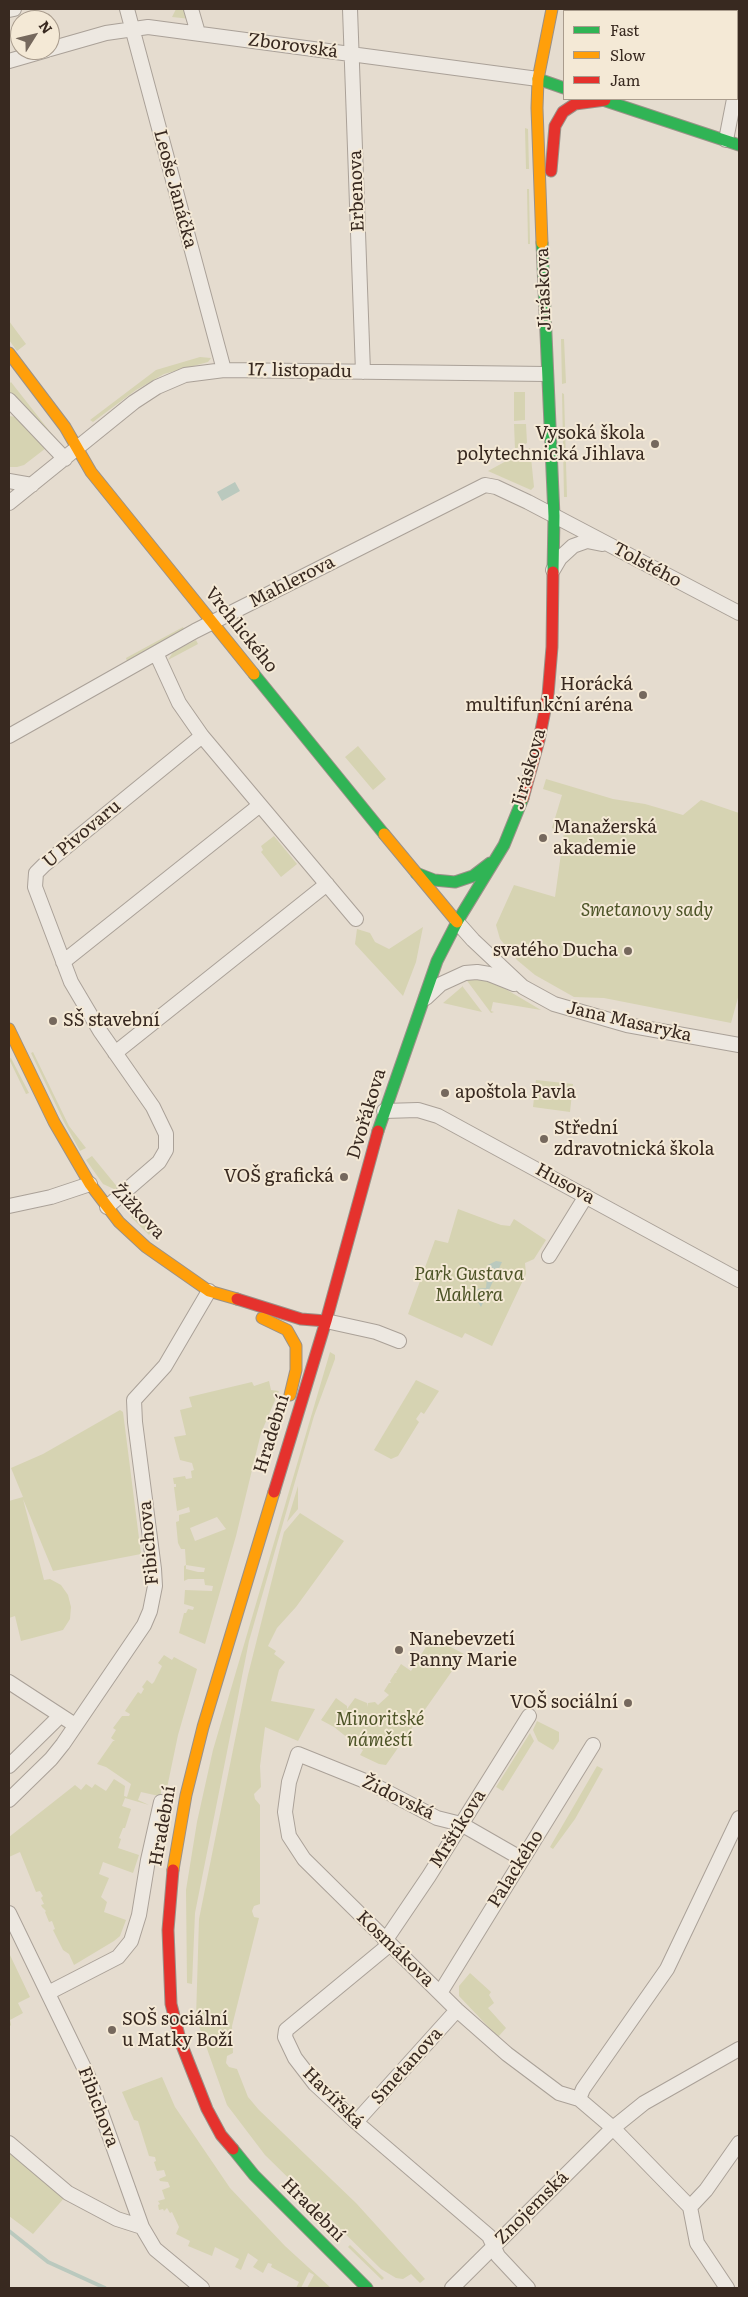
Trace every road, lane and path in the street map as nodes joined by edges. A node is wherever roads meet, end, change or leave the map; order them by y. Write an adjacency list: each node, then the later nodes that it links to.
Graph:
1 (14, 9): 6 (street)
2 (127, 9): 7 (street, Leoše Janáčka)
3 (191, 9): 8 (street)
4 (350, 9): 10 (street, Erbenova)
5 (552, 9): 11 (main road, Jiráskova)
6 (9, 10)
7 (132, 28): 8 (street, Zborovská); 9 (street, Zborovská); 18 (street, Leoše Janáčka)
8 (198, 34): 10 (street, Zborovská)
9 (60, 46)
10 (352, 54): 11 (street, Zborovská); 19 (street, Erbenova)
11 (538, 79): 12 (main road); 16 (main road, Jiráskova)
12 (563, 88)
13 (602, 100): 15 (main road); 16 (main road)
14 (734, 100): 15 (street)
15 (733, 143)
16 (542, 204): 20 (main road, Jiráskova)
17 (9, 353): 22 (main road, Vrchlického)
18 (224, 370): 19 (street, 17. listopadu); 22 (street, 17. listopadu)
19 (363, 372): 20 (street, 17. listopadu)
20 (546, 374): 27 (main road, Jiráskova)
21 (9, 400): 23 (street)
22 (77, 448): 23 (street, 17. listopadu); 31 (main road, Vrchlického)
23 (65, 459): 25 (street, 17. listopadu)
24 (9, 481): 25 (street)
25 (32, 485): 26 (street, 17. listopadu)
26 (9, 504)
27 (554, 516): 28 (street, Tolstého); 29 (main road, Jiráskova); 31 (street, Mahlerova)
28 (613, 547): 29 (street); 30 (street, Tolstého)
29 (553, 570): 36 (main road, Jiráskova)
30 (739, 613)
31 (213, 622): 32 (street, Mahlerova); 37 (main road, Vrchlického)
32 (156, 653): 33 (street, Mahlerova); 34 (street)
33 (9, 736)
34 (202, 736): 35 (street); 41 (street, U Pivovaru)
35 (260, 806): 38 (street); 41 (street)
36 (499, 855): 37 (main road); 40 (main road, Jiráskova)
37 (414, 872): 40 (main road, Vrchlického)
38 (327, 884): 39 (street); 46 (street)
39 (356, 919)
40 (458, 922): 42 (street, Jana Masaryka); 43 (main road, Dvořákova)
41 (63, 962): 46 (street, U Pivovaru)
42 (522, 987): 43 (street, Jana Masaryka); 45 (street, Jana Masaryka)
43 (422, 1003): 47 (main road, Dvořákova)
44 (9, 1029): 48 (main road, Žižkova)
45 (739, 1045)
46 (115, 1053): 51 (street, U Pivovaru)
47 (384, 1111): 49 (street, Husova); 56 (main road, Dvořákova)
48 (90, 1184): 50 (street); 51 (main road, Žižkova)
49 (586, 1196): 52 (street); 53 (street, Husova)
50 (9, 1206)
51 (107, 1207): 54 (main road, Žižkova)
52 (549, 1256)
53 (739, 1280)
54 (209, 1292): 55 (main road, Žižkova); 62 (street, Fibichova)
55 (231, 1300): 56 (main road, Žižkova); 58 (main road)
56 (326, 1321): 57 (street); 58 (main road, Hradební)
57 (399, 1341)
58 (272, 1492): 86 (main road, Hradební)
59 (9, 1682): 60 (street)
60 (60, 1716): 62 (street); 65 (street)
61 (529, 1716): 69 (street, Mrštíkova)
62 (75, 1725): 66 (street, Fibichova)
63 (593, 1745): 70 (street, Palackého)
64 (298, 1754): 69 (street, Židovská); 72 (street, Kosmákova)
65 (9, 1766)
66 (9, 1800)
67 (162, 1802): 73 (street)
68 (739, 1818): 77 (street)
69 (461, 1824): 70 (street, Židovská); 72 (street, Mrštíkova)
70 (522, 1859): 74 (street, Palackého)
71 (9, 1913): 73 (street, Fibichova)
72 (387, 1943): 74 (street, Kosmákova); 78 (street, Havířská)
73 (48, 1993): 83 (street, Fibichova)
74 (440, 1993): 75 (street, Kosmákova)
75 (457, 2010): 77 (street, Kosmákova); 78 (street, Smetanova)
76 (739, 2049): 79 (street, Znojemská)
77 (579, 2099): 79 (street, Kosmákova)
78 (356, 2122): 84 (street, Havířská)
79 (613, 2128): 82 (street, Kosmákova); 84 (street, Znojemská)
80 (9, 2143): 83 (street)
81 (739, 2143): 82 (street)
82 (690, 2206): 89 (street)
83 (142, 2227): 85 (street, Fibichova)
84 (494, 2246): 87 (street, Znojemská); 88 (street, Havířská)
85 (202, 2288)
86 (367, 2288)
87 (452, 2288)
88 (528, 2288)
89 (727, 2288)

